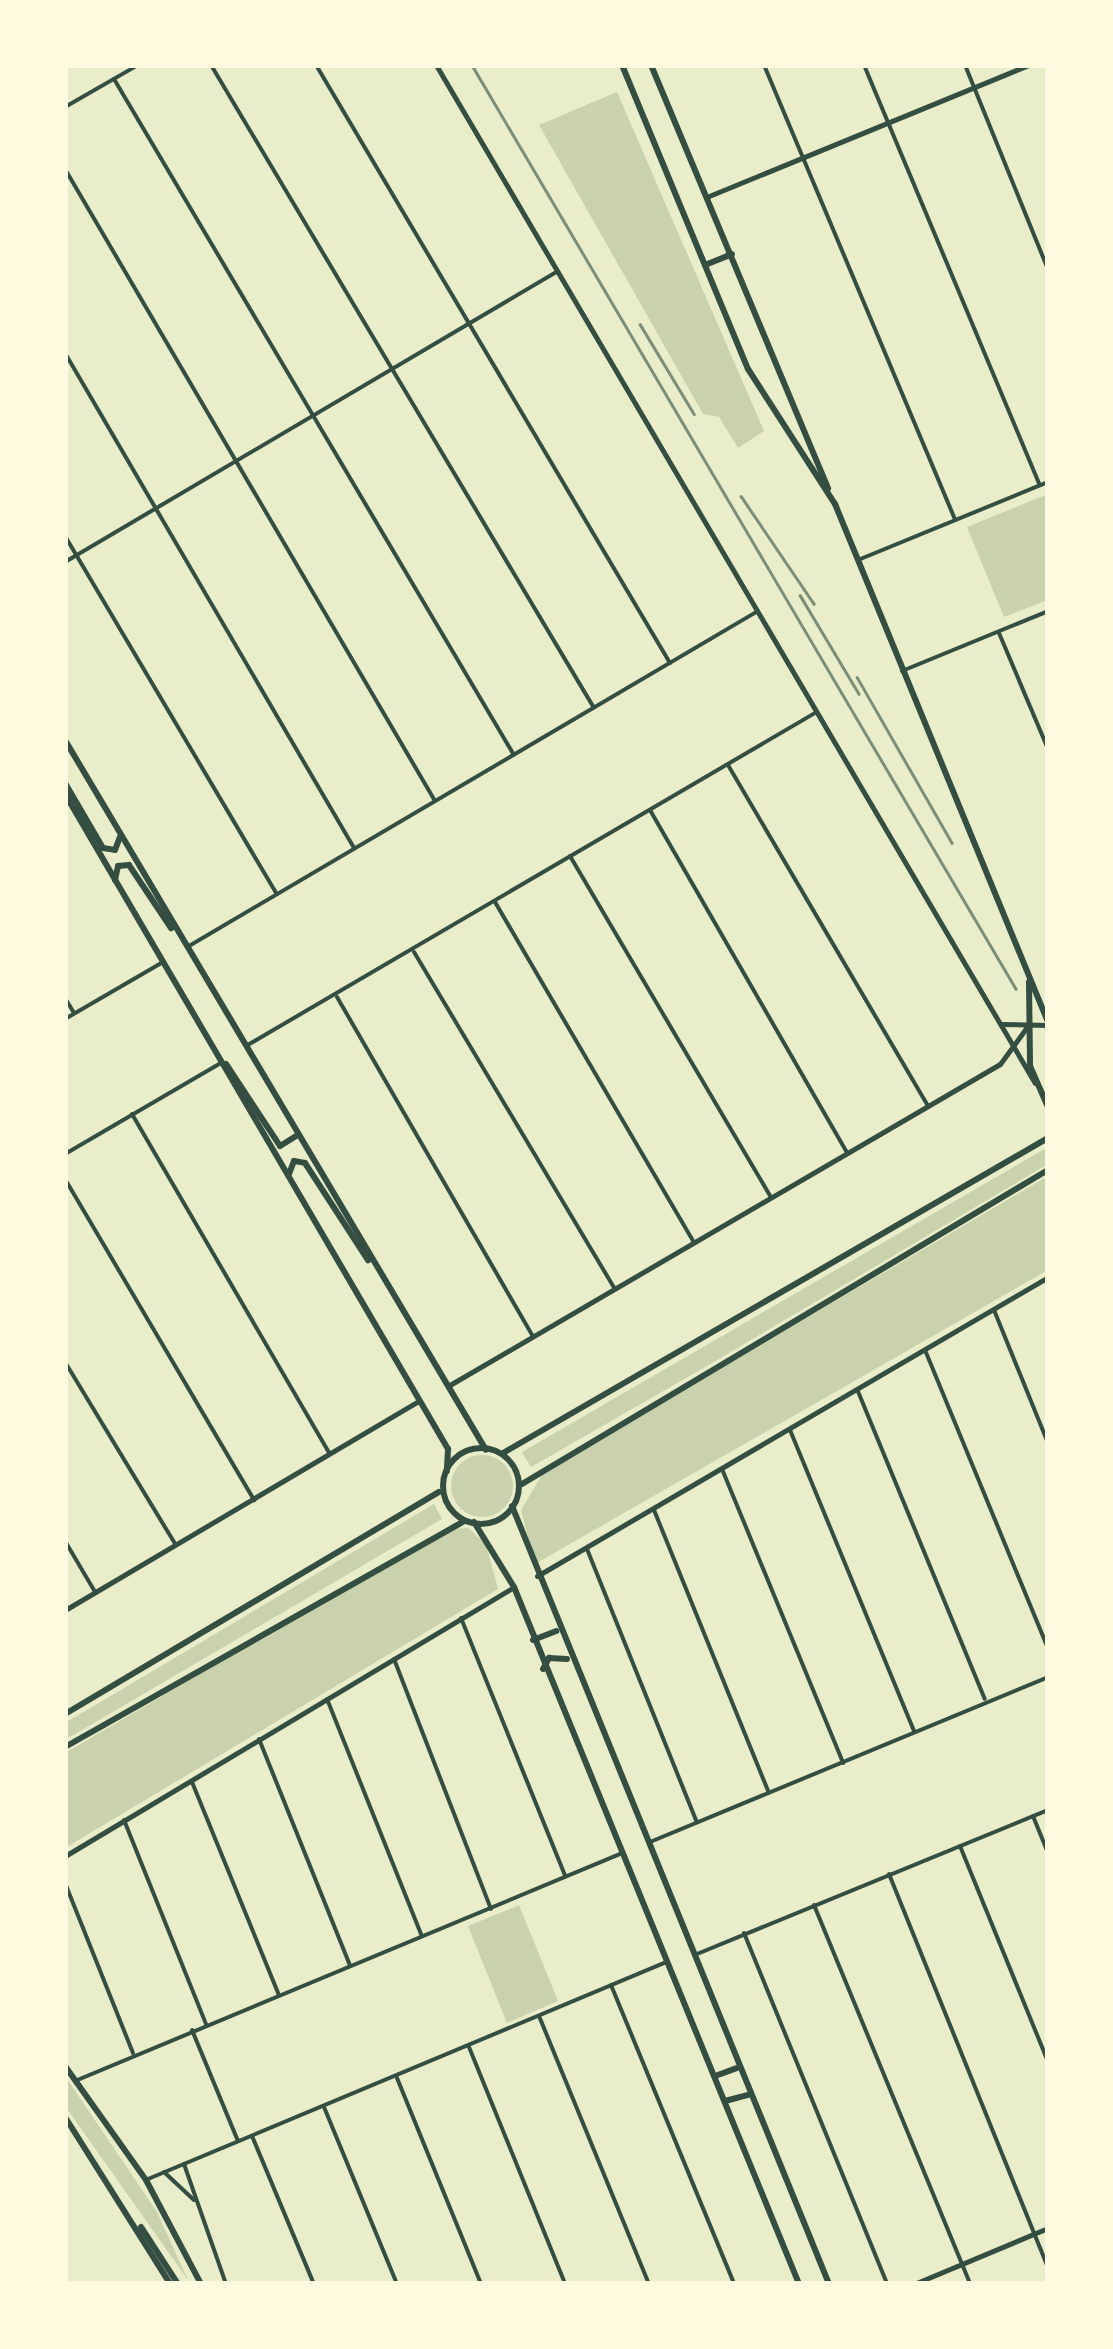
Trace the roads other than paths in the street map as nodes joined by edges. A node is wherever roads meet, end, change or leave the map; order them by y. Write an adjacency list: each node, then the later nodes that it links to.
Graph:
1 (138, 65): 11 (street)
2 (211, 65): 24 (street)
3 (316, 65): 22 (street)
4 (436, 65): 21 (street)
5 (622, 65): 19 (main road)
6 (652, 65): 17 (main road)
7 (764, 65): 15 (street)
8 (864, 65): 14 (street)
9 (965, 65): 12 (street)
10 (1028, 65): 12 (street)
11 (114, 79): 13 (street); 25 (street)
12 (974, 88): 14 (street); 20 (street)
13 (65, 107)
14 (888, 124): 15 (street); 28 (street)
15 (803, 158): 17 (street); 31 (street)
16 (65, 169): 26 (street)
17 (709, 196): 18 (main road)
18 (732, 254): 19 (main road); 29 (main road)
19 (704, 265): 29 (main road)
20 (1048, 269)
21 (558, 271): 22 (street); 36 (street)
22 (468, 326): 24 (street); 39 (street)
23 (65, 353): 30 (street)
24 (392, 370): 25 (street); 41 (street)
25 (311, 416): 26 (street); 45 (street)
26 (232, 463): 30 (street); 49 (street)
27 (1048, 482): 28 (street)
28 (1040, 485): 31 (street)
29 (835, 504): 34 (main road)
30 (155, 509): 33 (street); 52 (street)
31 (956, 520): 34 (street)
32 (65, 536): 33 (street)
33 (76, 556): 35 (street); 55 (street)
34 (857, 560): 40 (main road)
35 (65, 562)
36 (758, 611): 39 (street); 42 (street)
37 (1048, 612): 38 (street)
38 (998, 632): 40 (street); 44 (street)
39 (670, 663): 41 (street)
40 (902, 672): 60 (main road)
41 (594, 708): 45 (street)
42 (817, 712): 46 (street); 65 (street)
43 (65, 740): 51 (main road)
44 (1048, 749)
45 (514, 755): 49 (street)
46 (728, 765): 50 (street); 75 (street)
47 (65, 784): 51 (main road)
48 (65, 794): 54 (main road)
49 (435, 801): 52 (street)
50 (650, 810): 53 (street); 80 (street)
51 (120, 834): 57 (main road)
52 (354, 848): 55 (street)
53 (570, 856): 56 (street); 85 (street)
54 (115, 880): 57 (main road); 59 (main road)
55 (277, 894): 57 (street)
56 (494, 902): 58 (street); 86 (street)
57 (185, 944): 68 (main road)
58 (413, 950): 61 (street); 89 (street)
59 (162, 962): 63 (street); 69 (main road)
60 (1029, 976): 66 (main road); 67 (main road)
61 (336, 996): 68 (street); 91 (street)
62 (65, 998): 63 (street)
63 (74, 1013): 64 (street)
64 (65, 1019)
65 (999, 1022): 67 (street); 70 (street)
66 (1048, 1024): 67 (street)
67 (1026, 1026): 70 (street); 74 (main road)
68 (246, 1046): 78 (main road)
69 (212, 1048): 71 (main road); 78 (main road)
70 (1011, 1052): 72 (street); 73 (street)
71 (221, 1062): 77 (street); 84 (main road)
72 (1000, 1064): 73 (street); 75 (street)
73 (1024, 1068): 74 (street)
74 (1035, 1083): 76 (main road)
75 (928, 1106): 80 (street)
76 (1048, 1108)
77 (132, 1114): 81 (street); 101 (street)
78 (296, 1134): 87 (main road)
79 (1048, 1138): 100 (main road)
80 (847, 1153): 85 (street)
81 (65, 1154)
82 (1048, 1170): 104 (main road)
83 (65, 1179): 106 (street)
84 (292, 1183): 87 (main road); 96 (main road)
85 (771, 1196): 86 (street)
86 (693, 1241): 89 (street)
87 (378, 1272): 94 (main road)
88 (1048, 1277): 90 (street)
89 (614, 1287): 91 (street)
90 (994, 1310): 92 (street); 98 (street)
91 (532, 1335): 94 (street)
92 (925, 1350): 95 (street); 121 (street)
93 (65, 1362): 112 (street)
94 (445, 1387): 99 (main road)
95 (858, 1390): 97 (street); 127 (street)
96 (419, 1402): 101 (street); 103 (main road)
97 (790, 1430): 102 (street); 129 (street)
98 (1048, 1443)
99 (486, 1450): 100 (main road); 103 (main road)
100 (503, 1452): 104 (main road)
101 (330, 1454): 106 (street)
102 (722, 1469): 108 (street); 132 (street)
103 (447, 1471): 105 (main road)
104 (522, 1484): 107 (main road)
105 (439, 1492): 109 (main road); 128 (main road)
106 (254, 1500): 112 (street)
107 (512, 1506): 110 (main road); 114 (main road)
108 (654, 1510): 113 (street); 134 (street)
109 (464, 1521): 110 (main road); 131 (main road)
110 (474, 1522): 115 (main road)
111 (65, 1540): 116 (street)
112 (176, 1546): 116 (street)
113 (587, 1549): 114 (street); 138 (street)
114 (537, 1576): 119 (main road)
115 (514, 1587): 118 (street); 120 (main road)
116 (95, 1592): 117 (street)
117 (65, 1610)
118 (461, 1618): 122 (street); 145 (street)
119 (557, 1629): 120 (main road); 123 (main road)
120 (532, 1640): 124 (main road)
121 (1048, 1649)
122 (394, 1659): 126 (street); 148 (street)
123 (568, 1659): 124 (main road); 139 (main road)
124 (543, 1669): 142 (main road)
125 (1048, 1677): 127 (street)
126 (326, 1698): 130 (street); 150 (street)
127 (986, 1701): 129 (street)
128 (65, 1714)
129 (914, 1732): 132 (street)
130 (259, 1739): 133 (street); 153 (street)
131 (65, 1747)
132 (843, 1763): 134 (street)
133 (192, 1780): 137 (street); 155 (street)
134 (768, 1793): 138 (street)
135 (1048, 1810): 136 (street)
136 (1033, 1816): 140 (street); 141 (street)
137 (124, 1820): 143 (street); 157 (street)
138 (697, 1822): 139 (street)
139 (647, 1843): 151 (main road)
140 (960, 1846): 144 (street); 161 (street)
141 (1048, 1853)
142 (620, 1854): 145 (street); 152 (main road)
143 (65, 1856)
144 (889, 1874): 147 (street); 179 (street)
145 (566, 1876): 148 (street)
146 (65, 1883): 160 (street)
147 (814, 1905): 149 (street); 180 (street)
148 (491, 1908): 150 (street)
149 (744, 1933): 151 (street); 196 (street)
150 (422, 1936): 153 (street)
151 (693, 1956): 163 (main road)
152 (664, 1963): 154 (street); 164 (main road)
153 (350, 1965): 155 (street)
154 (611, 1985): 156 (street); 193 (street)
155 (279, 1995): 157 (street)
156 (539, 2016): 159 (street); 192 (street)
157 (206, 2024): 158 (street)
158 (192, 2030): 160 (street); 172 (street)
159 (469, 2047): 165 (street); 191 (street)
160 (133, 2053): 166 (street)
161 (1048, 2062)
162 (65, 2066): 166 (main road)
163 (737, 2068): 164 (main road); 167 (main road)
164 (714, 2076): 168 (main road)
165 (398, 2078): 169 (street); 190 (street)
166 (75, 2081): 175 (main road)
167 (749, 2095): 168 (main road); 195 (main road)
168 (724, 2102): 194 (main road)
169 (324, 2106): 171 (street); 189 (street)
170 (65, 2117): 177 (main road)
171 (252, 2136): 172 (street); 188 (street)
172 (238, 2141): 173 (street)
173 (184, 2164): 174 (street); 176 (street)
174 (164, 2172): 175 (street); 176 (street)
175 (146, 2180): 182 (main road)
176 (196, 2202): 187 (street)
177 (136, 2223): 183 (main road); 184 (main road)
178 (1048, 2228): 179 (street)
179 (1034, 2234): 180 (street); 181 (street)
180 (962, 2264): 197 (street); 198 (street)
181 (1048, 2267)
182 (196, 2273): 185 (main road); 186 (main road)
183 (170, 2284)
184 (178, 2284)
185 (192, 2284)
186 (200, 2284)
187 (226, 2284)
188 (314, 2284)
189 (396, 2284)
190 (481, 2284)
191 (565, 2284)
192 (649, 2284)
193 (734, 2284)
194 (799, 2284)
195 (829, 2284)
196 (887, 2284)
197 (914, 2284)
198 (970, 2284)

